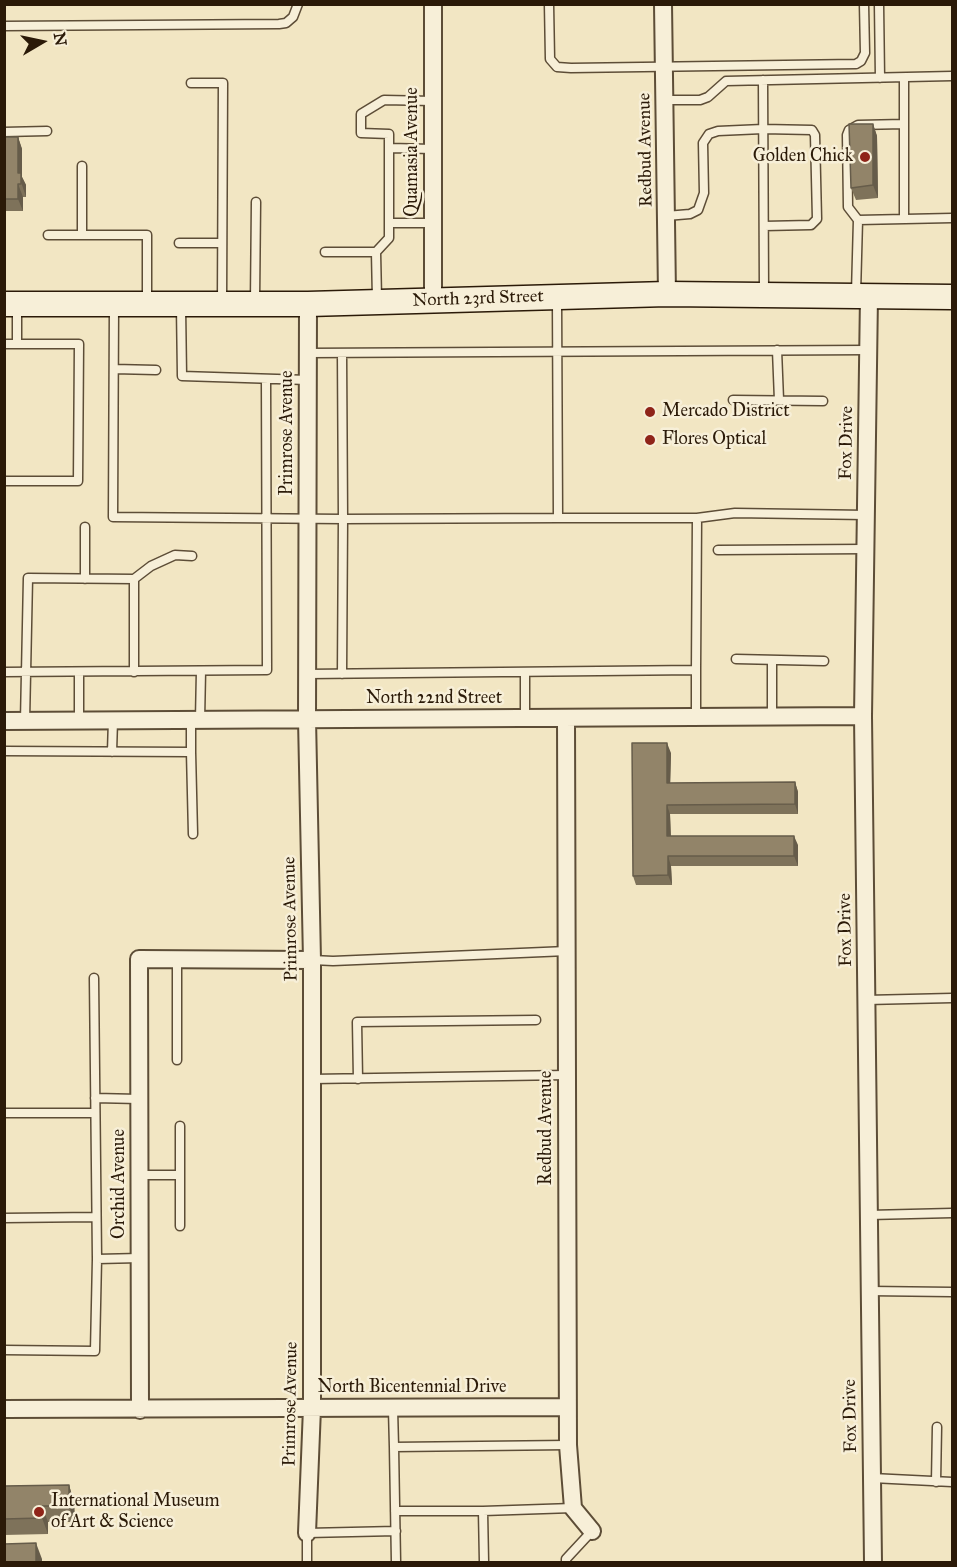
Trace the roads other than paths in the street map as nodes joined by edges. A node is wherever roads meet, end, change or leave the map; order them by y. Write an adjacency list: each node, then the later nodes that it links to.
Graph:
1 (298, 4): 7 (lane)
2 (433, 4): 15 (street, Quamasia Avenue)
3 (549, 4): 8 (lane)
4 (663, 4): 8 (street, Redbud Avenue)
5 (864, 4): 8 (lane)
6 (879, 4): 10 (lane)
7 (4, 26)
8 (664, 66): 14 (street, Redbud Avenue)
9 (952, 76): 11 (lane)
10 (880, 78): 11 (lane); 12 (lane)
11 (904, 78): 16 (lane)
12 (763, 80): 14 (lane); 17 (lane)
13 (191, 83): 34 (lane)
14 (664, 100): 24 (street, Redbud Avenue)
15 (433, 101): 20 (lane); 21 (street, Quamasia Avenue)
16 (904, 124): 26 (lane); 27 (lane)
17 (763, 129): 24 (lane); 30 (lane); 30 (lane)
18 (47, 131): 19 (lane)
19 (4, 132)
20 (389, 148): 21 (lane); 29 (lane)
21 (433, 148): 28 (street, Quamasia Avenue)
22 (82, 166): 32 (lane)
23 (256, 201): 49 (lane)
24 (666, 216): 37 (street, Redbud Avenue)
25 (952, 218): 26 (lane)
26 (904, 219): 27 (lane)
27 (858, 220): 39 (lane)
28 (433, 223): 29 (lane); 42 (street, Quamasia Avenue)
29 (389, 224): 36 (lane)
30 (764, 226): 38 (lane)
31 (48, 235): 32 (lane)
32 (82, 235): 46 (lane)
33 (179, 243): 34 (lane)
34 (222, 243): 48 (lane)
35 (325, 252): 36 (lane)
36 (376, 252): 43 (lane)
37 (667, 294): 38 (main road, North 23rd Street); 40 (main road, North 23rd Street)
38 (764, 295): 39 (main road, North 23rd Street)
39 (863, 296): 41 (main road, North 23rd Street); 54 (street, Fox Drive)
40 (557, 297): 42 (main road, North 23rd Street); 55 (lane)
41 (952, 297)
42 (433, 300): 43 (main road, North 23rd Street)
43 (377, 302): 50 (main road, North 23rd Street)
44 (11, 304): 45 (main road, North 23rd Street); 52 (lane)
45 (114, 304): 46 (main road, North 23rd Street); 58 (lane)
46 (147, 304): 47 (main road, North 23rd Street)
47 (181, 304): 48 (main road, North 23rd Street); 60 (lane)
48 (222, 304): 49 (main road, North 23rd Street)
49 (255, 304): 50 (main road, North 23rd Street)
50 (308, 304): 57 (street, Primrose Avenue)
51 (4, 344): 52 (lane)
52 (17, 344): 65 (lane)
53 (777, 350): 54 (lane); 55 (lane); 63 (lane)
54 (868, 350): 66 (street, Fox Drive)
55 (557, 352): 56 (lane); 67 (lane)
56 (342, 353): 57 (lane); 70 (lane)
57 (308, 354): 61 (street, Primrose Avenue)
58 (114, 369): 59 (lane); 69 (lane)
59 (156, 370)
60 (266, 379): 61 (lane); 69 (lane)
61 (308, 380): 71 (street, Primrose Avenue)
62 (733, 400): 63 (lane)
63 (779, 400): 64 (lane)
64 (823, 401)
65 (4, 481)
66 (866, 515): 68 (lane); 73 (street, Fox Drive)
67 (558, 518): 68 (lane); 70 (lane)
68 (697, 518): 81 (lane)
69 (267, 519): 71 (lane); 82 (lane)
70 (343, 519): 71 (lane); 89 (lane)
71 (308, 520): 88 (street, Primrose Avenue)
72 (85, 527): 76 (lane)
73 (865, 549): 74 (lane); 90 (street, Fox Drive)
74 (718, 550)
75 (192, 556): 77 (lane)
76 (85, 579): 77 (lane); 84 (lane)
77 (134, 579): 86 (lane)
78 (736, 659): 79 (lane)
79 (772, 660): 80 (lane); 92 (lane)
80 (824, 661)
81 (696, 670): 87 (lane); 91 (lane)
82 (201, 671): 86 (lane); 97 (lane)
83 (4, 672): 84 (lane)
84 (25, 672): 85 (lane); 99 (lane)
85 (79, 672): 86 (lane); 100 (lane)
86 (134, 672)
87 (525, 672): 89 (lane); 93 (lane)
88 (307, 674): 89 (lane); 95 (street, Primrose Avenue)
89 (342, 674)
90 (863, 716): 92 (street, North 22nd Street); 110 (street, Fox Drive)
91 (696, 717): 92 (street, North 22nd Street); 94 (street, North 22nd Street)
92 (772, 717)
93 (525, 718): 94 (street, North 22nd Street); 95 (street, North 22nd Street)
94 (566, 718): 105 (street, Redbud Avenue)
95 (307, 719): 97 (street, North 22nd Street); 107 (street, Primrose Avenue)
96 (113, 720): 97 (street, North 22nd Street); 100 (street, North 22nd Street); 102 (lane)
97 (196, 720): 103 (lane)
98 (4, 721): 99 (street, North 22nd Street)
99 (25, 721): 100 (street, North 22nd Street)
100 (79, 721)
101 (4, 751): 102 (lane)
102 (112, 752): 103 (lane)
103 (191, 752): 104 (lane)
104 (193, 834)
105 (567, 951): 107 (lane); 113 (street, Redbud Avenue)
106 (177, 959): 107 (street); 112 (lane); 117 (street, Orchid Avenue)
107 (312, 960): 114 (street, Primrose Avenue)
108 (94, 978): 116 (lane)
109 (952, 998): 110 (lane)
110 (866, 1000): 124 (street, Fox Drive)
111 (536, 1020): 115 (lane)
112 (177, 1059)
113 (567, 1075): 115 (lane); 133 (street, Redbud Avenue)
114 (312, 1079): 115 (lane); 134 (street, Primrose Avenue)
115 (358, 1079)
116 (94, 1098): 117 (lane); 119 (lane)
117 (139, 1099): 121 (street, Orchid Avenue)
118 (4, 1113): 119 (lane)
119 (95, 1113): 125 (lane)
120 (180, 1126): 122 (lane)
121 (139, 1175): 122 (lane); 128 (street, Orchid Avenue)
122 (180, 1175): 127 (lane)
123 (952, 1213): 124 (lane)
124 (869, 1215): 130 (street, Fox Drive)
125 (96, 1217): 126 (lane); 129 (lane)
126 (4, 1218)
127 (180, 1226)
128 (140, 1258): 129 (lane); 137 (street, Orchid Avenue)
129 (97, 1259): 132 (lane)
130 (869, 1291): 131 (lane); 141 (street, Fox Drive)
131 (952, 1292)
132 (4, 1350)
133 (567, 1407): 135 (street, North Bicentennial Drive); 139 (street, Redbud Avenue)
134 (312, 1408): 135 (street, North Bicentennial Drive); 137 (street, North Bicentennial Drive); 149 (street, Primrose Avenue)
135 (393, 1408): 140 (lane)
136 (4, 1409): 137 (street, North Bicentennial Drive)
137 (140, 1410)
138 (937, 1427): 142 (lane)
139 (568, 1444): 140 (lane); 144 (street, Redbud Avenue)
140 (394, 1447): 145 (lane)
141 (872, 1479): 142 (lane); 154 (street, Fox Drive)
142 (936, 1482): 143 (lane)
143 (952, 1482)
144 (573, 1508): 146 (lane); 148 (street)
145 (395, 1511): 146 (lane); 147 (lane)
146 (483, 1511): 152 (lane)
147 (396, 1531): 149 (lane); 151 (lane)
148 (592, 1531): 153 (lane)
149 (307, 1533): 150 (lane)
150 (307, 1563)
151 (396, 1563)
152 (484, 1563)
153 (566, 1563)
154 (873, 1563)

